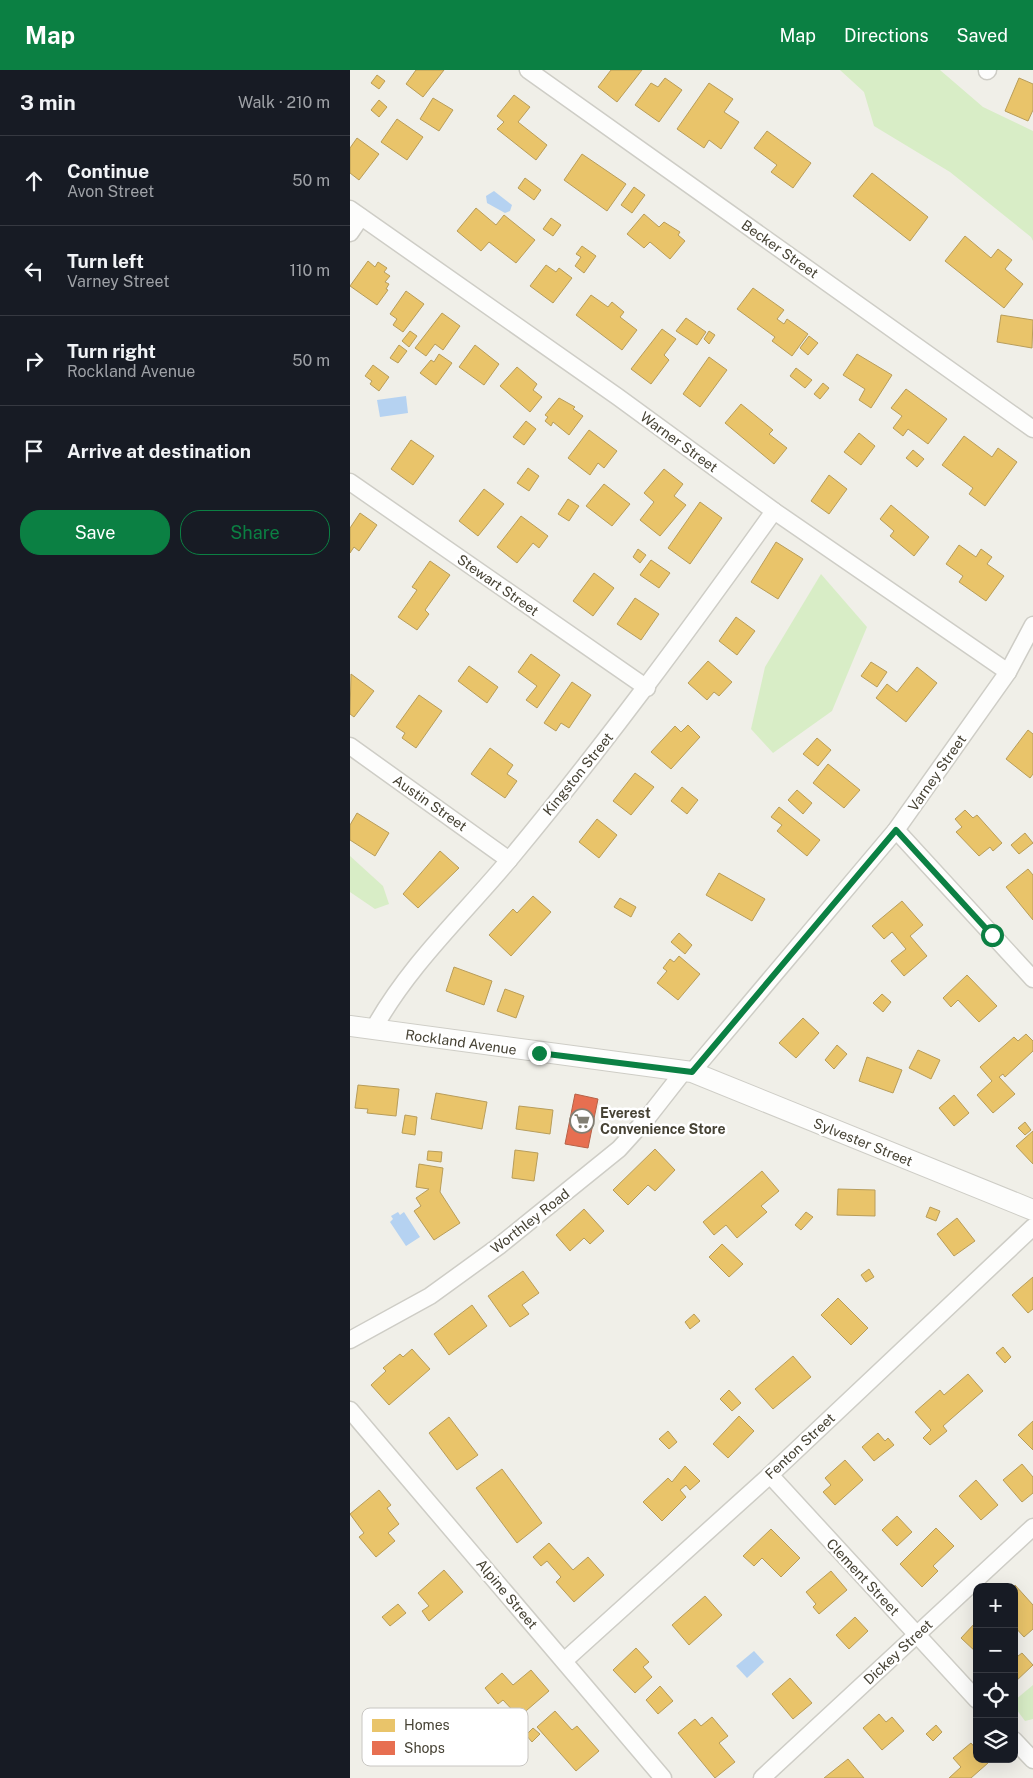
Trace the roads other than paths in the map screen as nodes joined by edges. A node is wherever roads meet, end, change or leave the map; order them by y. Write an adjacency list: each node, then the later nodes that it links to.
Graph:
1 (528, 70): 4 (street, Becker Street)
2 (356, 213): 3 (street); 6 (street, Warner Street)
3 (350, 233)
4 (1033, 429)
5 (350, 482): 10 (street, Stewart Street)
6 (774, 511): 9 (street, Warner Street); 10 (street, Kingston Street)
7 (1033, 625): 8 (street, Varney Street)
8 (1028, 650): 9 (street, Varney Street)
9 (1008, 672): 12 (street, Varney Street)
10 (647, 688): 13 (street, Kingston Street)
11 (350, 746): 13 (street, Austin Street)
12 (896, 830): 14 (street); 17 (street, Varney Street)
13 (509, 860): 16 (street, Kingston Street)
14 (1033, 979)
15 (350, 1026): 16 (street, Rockland Avenue)
16 (373, 1030): 17 (street, Rockland Avenue)
17 (688, 1072): 18 (street, Sylvester Street); 20 (street, Worthley Road)
18 (1033, 1210)
19 (1033, 1227): 22 (street, Fenton Street)
20 (350, 1340)
21 (350, 1410): 25 (street, Alpine Street)
22 (770, 1475): 24 (street, Clement Street); 25 (street, Fenton Street)
23 (1033, 1527): 24 (street, Dickey Street)
24 (916, 1635): 26 (street, Clement Street); 30 (street, Dickey Street)
25 (564, 1662): 29 (street, Alpine Street)
26 (973, 1696)
27 (1018, 1744): 28 (street)
28 (1033, 1760)
29 (663, 1778)
30 (762, 1778)

